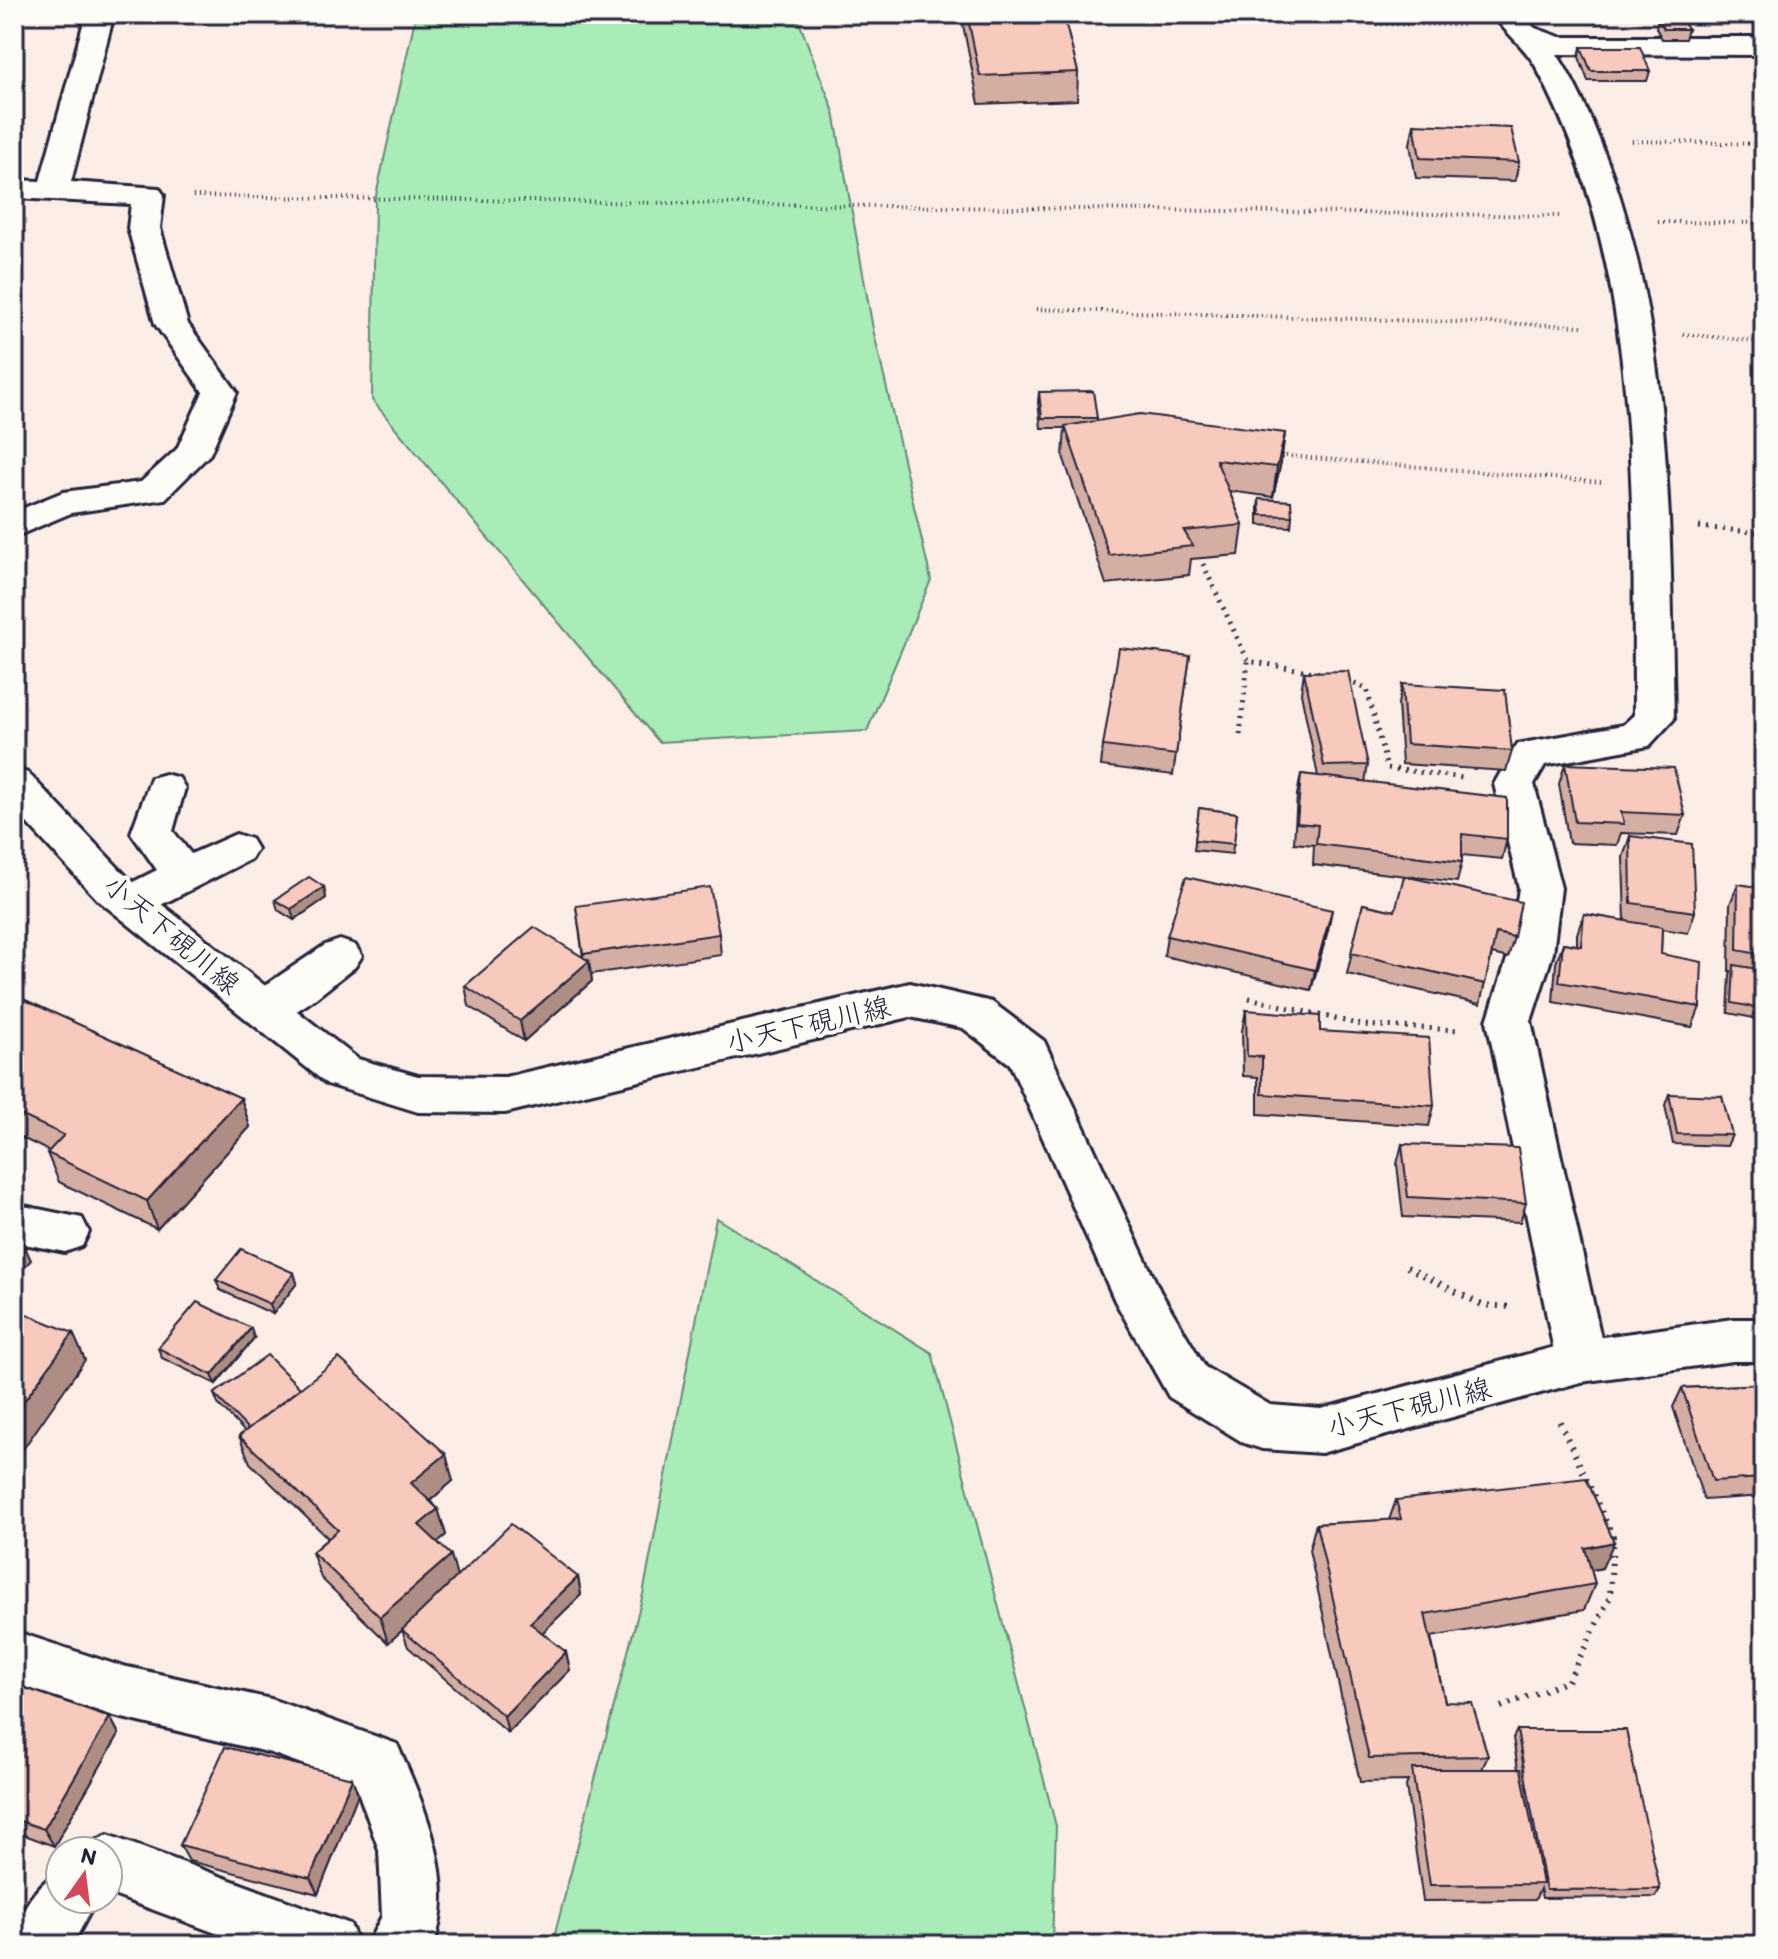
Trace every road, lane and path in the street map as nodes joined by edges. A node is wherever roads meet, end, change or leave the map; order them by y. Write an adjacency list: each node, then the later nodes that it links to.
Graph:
1 (311, 14): 3 (path)
2 (1187, 14): 4 (path)
3 (100, 17): 9 (street)
4 (1515, 25): 5 (street); 6 (street)
5 (1764, 46)
6 (1583, 140): 7 (path); 11 (street)
7 (1764, 144)
8 (14, 189): 9 (street)
9 (53, 191): 10 (street)
10 (148, 195): 11 (path); 18 (street)
11 (1612, 219): 12 (path); 14 (street)
12 (1764, 223)
13 (1036, 309): 14 (path)
14 (1632, 325): 15 (path); 17 (street)
15 (1764, 342)
16 (1271, 454): 17 (path)
17 (1650, 505): 19 (path); 27 (street)
18 (14, 526)
19 (1764, 533)
20 (1203, 564): 21 (path)
21 (1248, 661): 22 (path); 24 (path)
22 (1332, 676)
23 (1344, 680): 27 (path)
24 (1240, 735)
25 (14, 783): 30 (street, 小天下硯川線)
26 (165, 788): 29 (street)
27 (1518, 797): 34 (street)
28 (236, 849): 29 (street)
29 (184, 875): 30 (street)
30 (130, 902): 33 (street, 小天下硯川線)
31 (340, 956): 33 (street)
32 (1249, 998): 34 (path)
33 (264, 1009): 40 (street, 小天下硯川線)
34 (1512, 1033): 38 (street)
35 (14, 1223): 36 (street)
36 (65, 1232)
37 (1407, 1267): 38 (path)
38 (1569, 1310): 40 (street)
39 (1764, 1340): 40 (street, 小天下硯川線)
40 (1560, 1367): 42 (path)
41 (14, 1657): 47 (street)
42 (1501, 1707)
43 (124, 1870): 46 (street)
44 (57, 1915): 45 (street)
45 (38, 1945)
46 (329, 1945)
47 (397, 1945)

